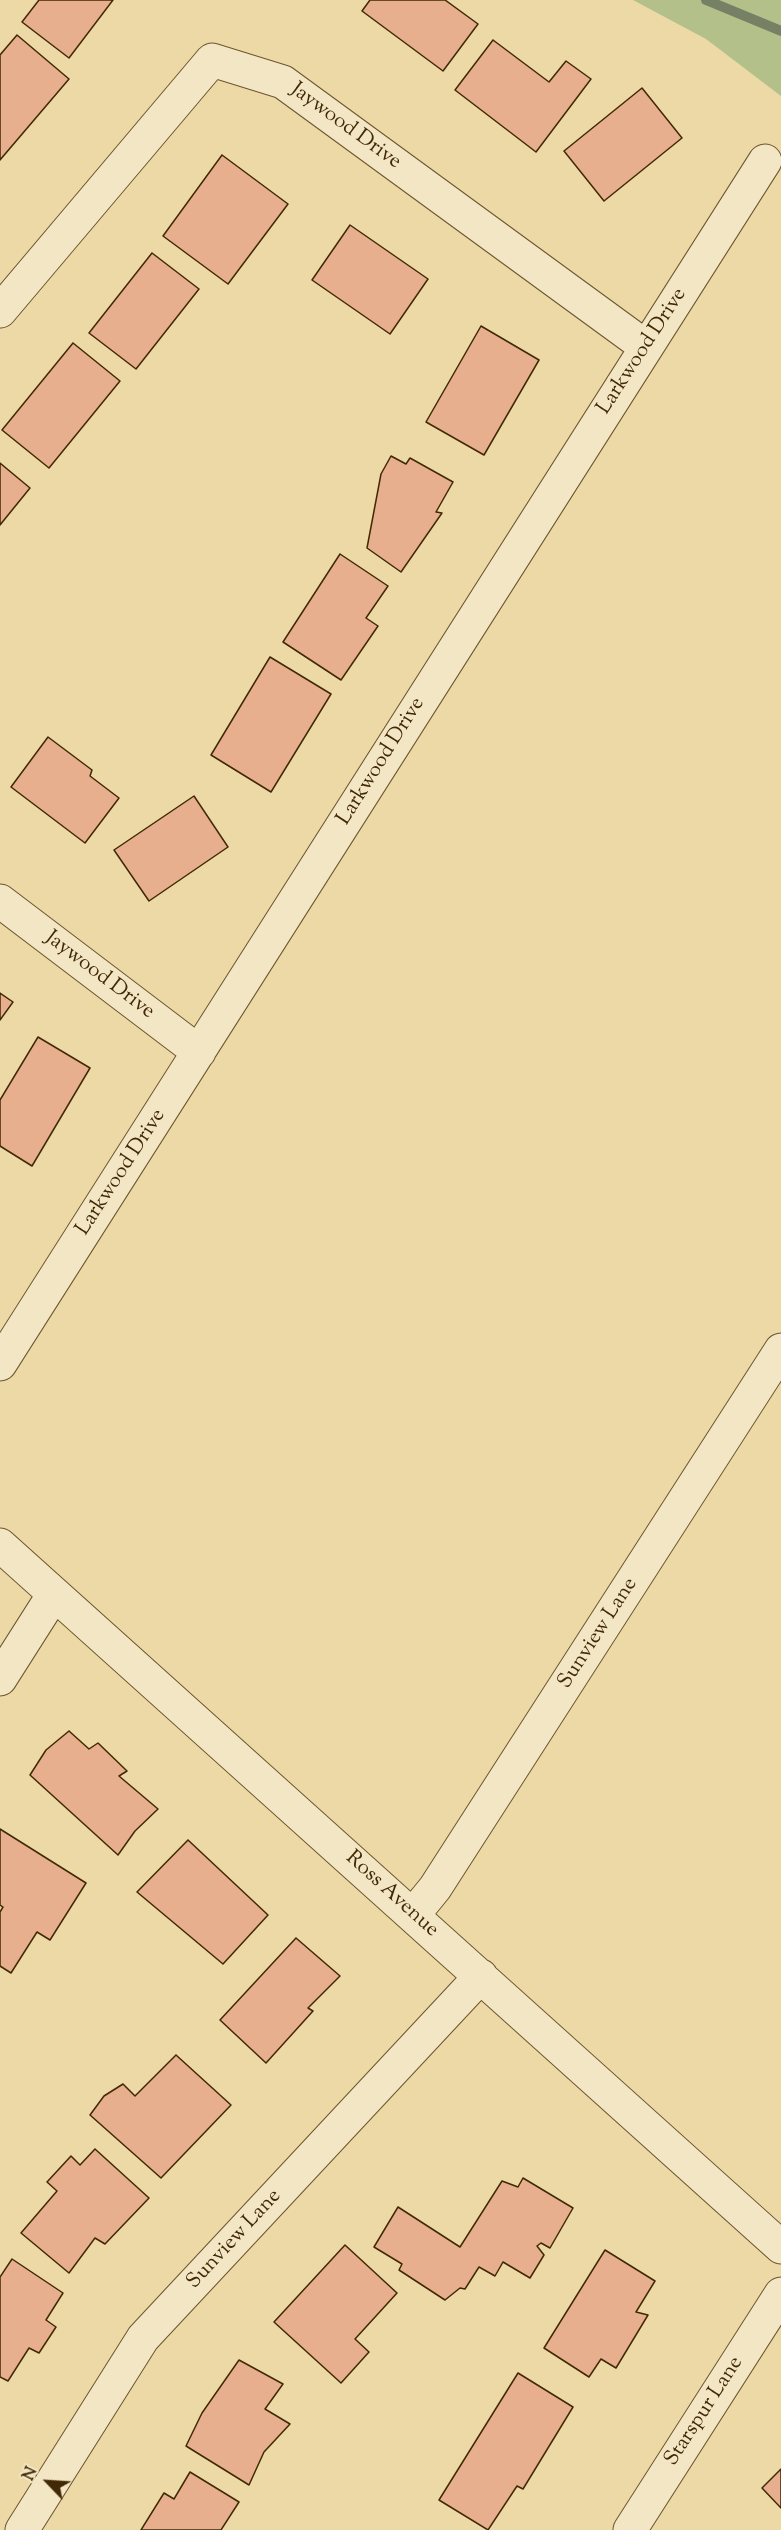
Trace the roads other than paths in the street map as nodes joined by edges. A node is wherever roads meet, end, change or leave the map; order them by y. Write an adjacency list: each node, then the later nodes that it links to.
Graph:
1 (765, 161): 3 (street, Larkwood Drive)
2 (0, 311): 3 (street, Jaywood Drive)
3 (646, 347): 5 (street, Larkwood Drive)
4 (0, 901): 5 (street, Jaywood Drive)
5 (199, 1052): 7 (street, Larkwood Drive)
6 (781, 1350): 11 (street, Sunview Lane)
7 (0, 1364)
8 (0, 1545): 9 (street, Ross Avenue)
9 (54, 1594): 10 (street); 11 (street, Ross Avenue)
10 (0, 1679)
11 (413, 1915): 12 (street, Ross Avenue)
12 (481, 1976): 13 (street, Ross Avenue); 15 (street, Sunview Lane)
13 (781, 2247)
14 (781, 2294): 16 (street, Starspur Lane)
15 (22, 2530)
16 (630, 2530)

